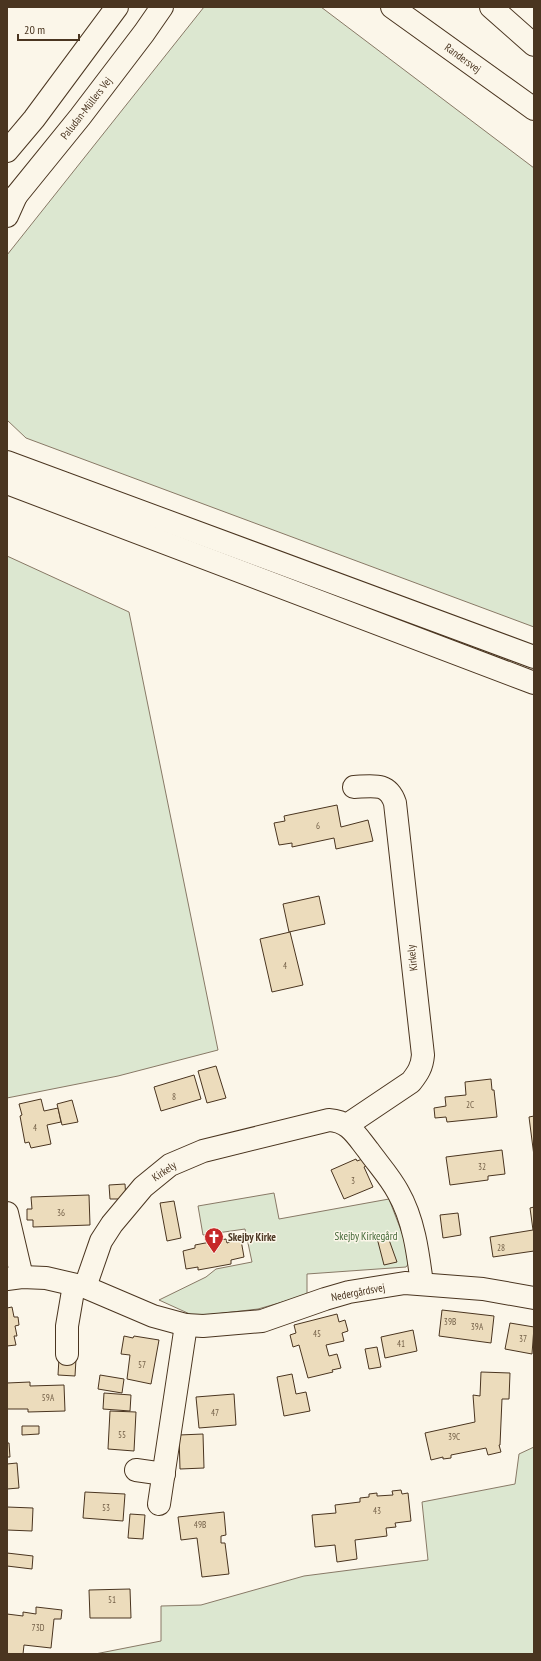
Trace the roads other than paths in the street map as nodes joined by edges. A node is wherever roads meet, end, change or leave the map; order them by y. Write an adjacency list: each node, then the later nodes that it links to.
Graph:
1 (117, 7): 9 (street)
2 (162, 7): 10 (street, Paludan-Müllers Vej)
3 (392, 7): 8 (street, Randersvej)
4 (491, 7): 7 (street)
5 (495, 7): 6 (street)
6 (534, 30)
7 (534, 45)
8 (534, 109)
9 (7, 150)
10 (12, 202): 11 (street, Paludan-Müllers Vej)
11 (7, 216)
12 (7, 453): 14 (street)
13 (7, 462): 14 (street)
14 (29, 470): 16 (street)
15 (7, 483): 17 (street)
16 (534, 657)
17 (534, 683)
18 (354, 787): 19 (street, Kirkely)
19 (347, 1125): 22 (street); 23 (street, Kirkely)
20 (7, 1213): 21 (street)
21 (14, 1278): 23 (street, Nedergårdsvej)
22 (422, 1284): 24 (street, Nedergårdsvej); 25 (street, Nedergårdsvej)
23 (80, 1286): 25 (street, Nedergårdsvej); 26 (street, Kirkely)
24 (534, 1298)
25 (186, 1325): 28 (street)
26 (67, 1354)
27 (136, 1470): 28 (street)
28 (164, 1474): 29 (street)
29 (159, 1504)

